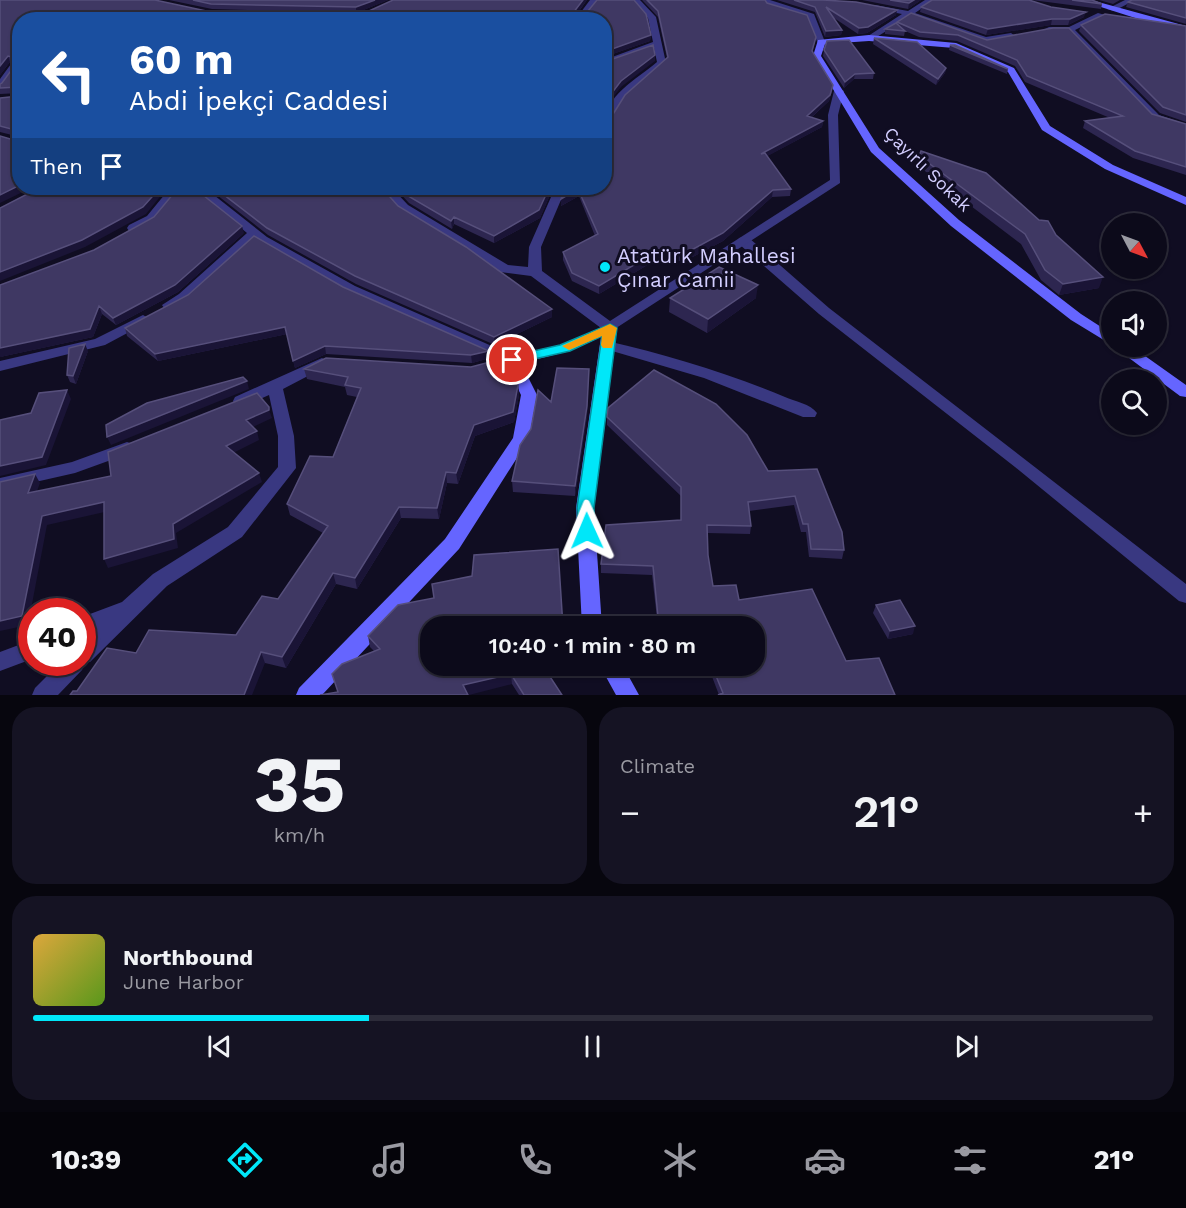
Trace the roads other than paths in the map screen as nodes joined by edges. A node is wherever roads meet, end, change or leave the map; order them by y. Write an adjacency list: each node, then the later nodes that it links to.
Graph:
1 (636, 0): 18 (street)
2 (766, 0): 17 (street, Çayırlı Sokak)
3 (930, 0): 9 (street)
4 (1083, 0): 7 (street)
5 (1131, 0): 7 (street)
6 (866, 5): 9 (street)
7 (1112, 9): 11 (street)
8 (1081, 12): 10 (street)
9 (908, 13): 15 (street); 16 (street)
10 (1101, 15): 11 (street); 13 (street)
11 (1157, 22): 12 (street)
12 (1186, 28)
13 (1070, 29): 14 (street); 24 (street)
14 (1042, 30)
15 (1024, 34)
16 (868, 38): 17 (street); 29 (street)
17 (821, 42): 22 (street, Çayırlı Sokak)
18 (656, 44): 19 (street); 23 (street)
19 (612, 60)
20 (12, 72): 21 (street)
21 (0, 86)
22 (839, 91): 32 (street); 34 (street, Çayırlı Sokak)
23 (612, 110)
24 (1186, 127)
25 (170, 195): 31 (street)
26 (207, 195): 30 (street)
27 (392, 195): 33 (street)
28 (558, 195): 33 (street)
29 (1186, 201)
30 (254, 234): 37 (street); 39 (street)
31 (121, 235)
32 (744, 241): 35 (street); 47 (street)
33 (535, 272): 35 (street)
34 (1101, 334)
35 (609, 336): 37 (street); 44 (street); 49 (street)
36 (1136, 357): 42 (street)
37 (512, 360): 40 (street); 57 (street)
38 (338, 361): 41 (street)
39 (0, 366)
40 (482, 367)
41 (275, 387): 43 (street); 48 (street)
42 (1186, 392)
43 (227, 406)
44 (809, 413)
45 (142, 442): 46 (street)
46 (0, 484)
47 (1186, 595)
48 (130, 607): 50 (street); 51 (street)
49 (591, 616)
50 (96, 621)
51 (96, 641)
52 (18, 655): 53 (street)
53 (0, 662)
54 (61, 676): 56 (street)
55 (617, 676): 58 (street)
56 (43, 695)
57 (307, 695)
58 (628, 695)

